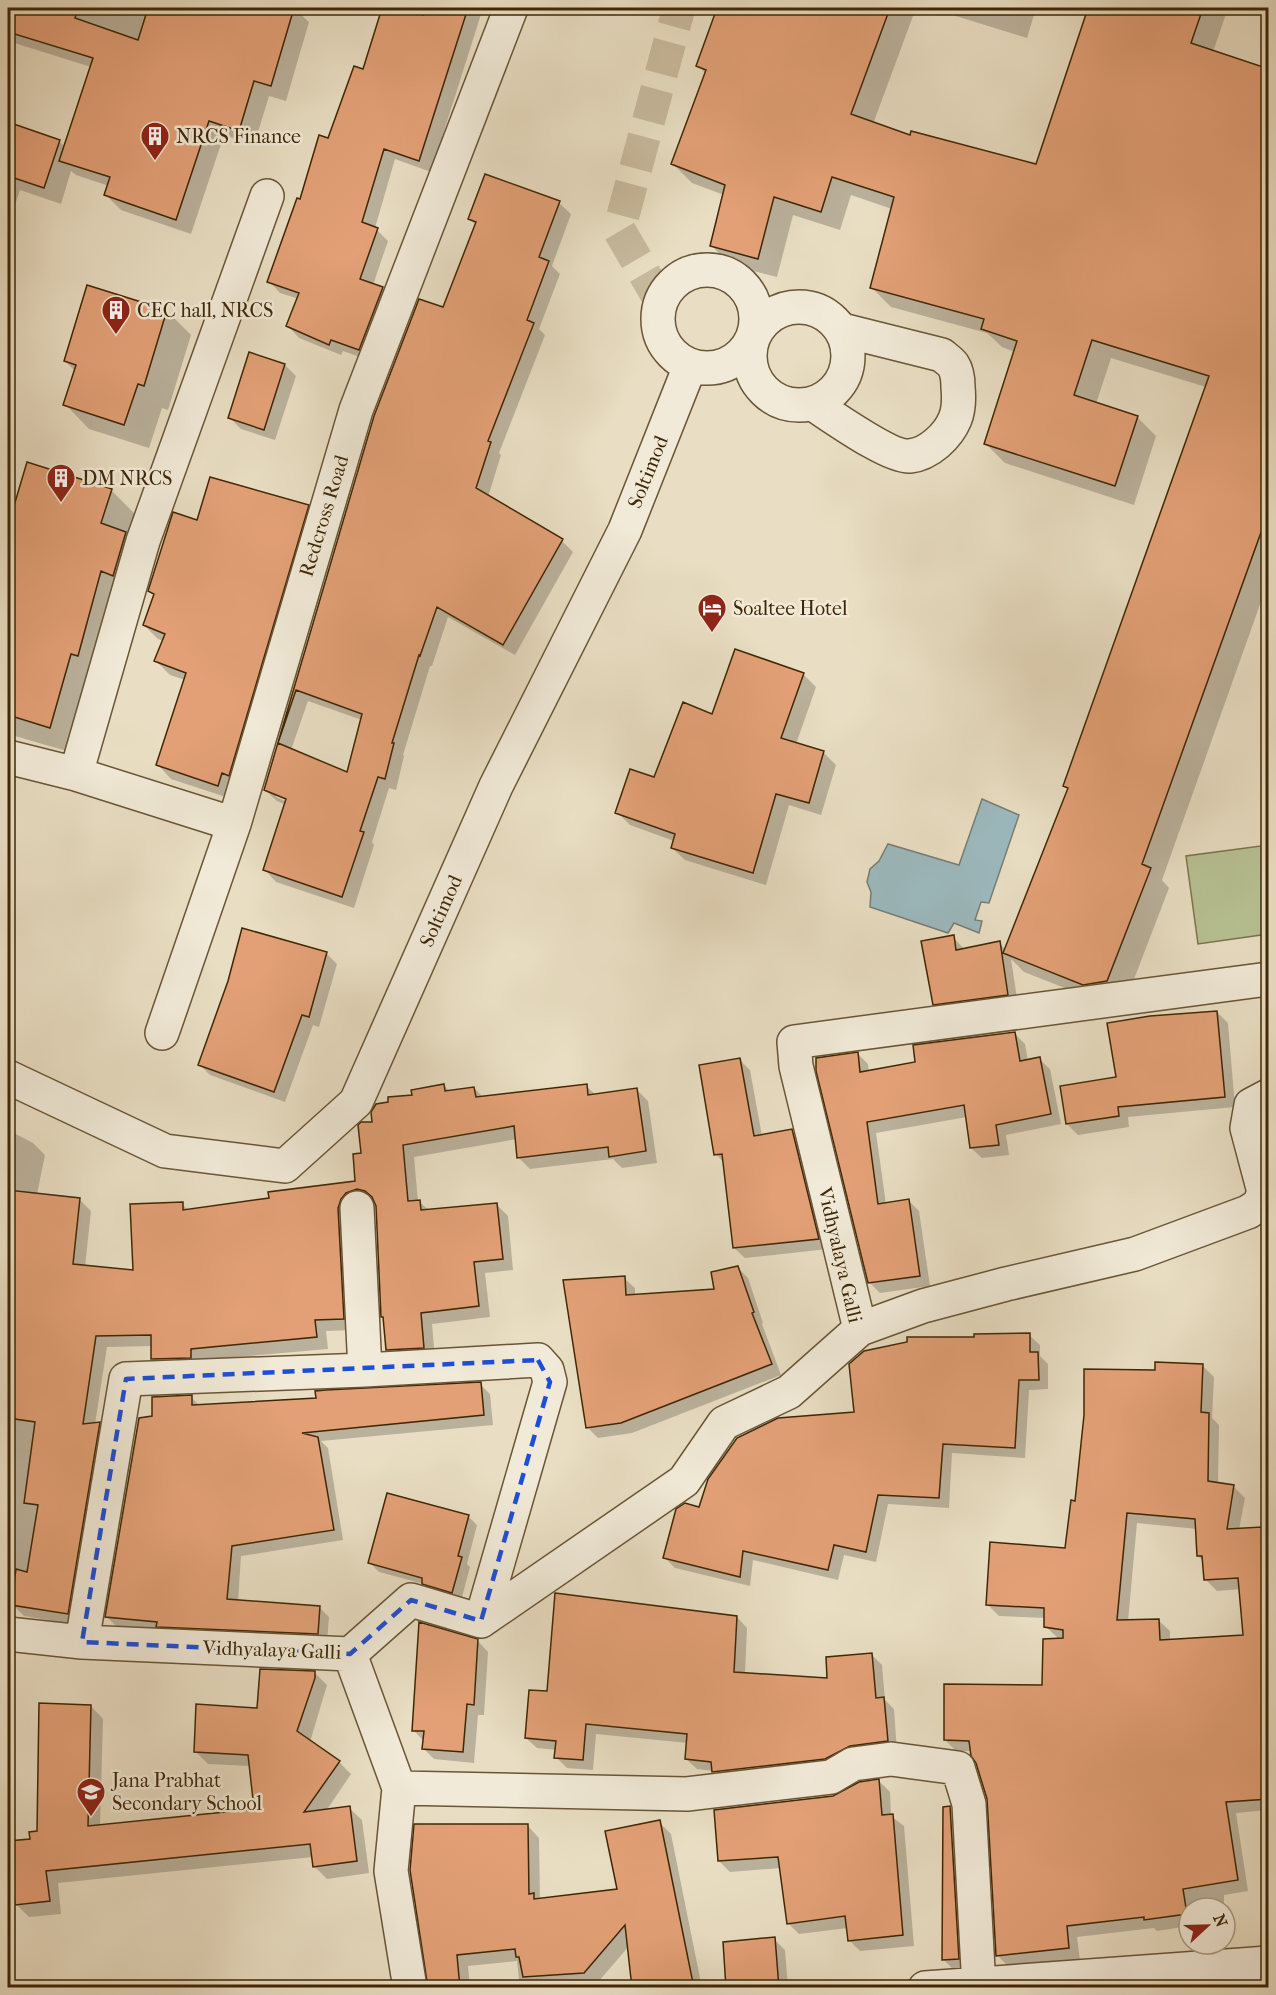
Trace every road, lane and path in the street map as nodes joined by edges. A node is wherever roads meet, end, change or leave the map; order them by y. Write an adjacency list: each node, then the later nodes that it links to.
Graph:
1 (511, 8): 9 (street, Redcross Road)
2 (267, 196): 8 (street)
3 (842, 330): 4 (street); 6 (street); 6 (street)
4 (754, 336): 5 (street); 5 (street); 6 (street)
5 (690, 366): 12 (street, Soltimod)
6 (813, 404)
7 (8, 757): 8 (street)
8 (76, 774): 9 (street)
9 (234, 824): 11 (street, Redcross Road)
10 (1269, 979): 15 (street, Vidhyalaya Galli)
11 (162, 1033)
12 (8, 1077)
13 (1269, 1096): 15 (street)
14 (357, 1208): 16 (street)
15 (860, 1329): 17 (street, Vidhyalaya Galli)
16 (365, 1370): 17 (street); 19 (street)
17 (481, 1621): 20 (street, Vidhyalaya Galli)
18 (8, 1634): 19 (street, Vidhyalaya Galli)
19 (82, 1642): 20 (street, Vidhyalaya Galli)
20 (350, 1654): 21 (street)
21 (399, 1788): 23 (street); 24 (street)
22 (1269, 1963): 23 (street)
23 (979, 1985): 25 (street)
24 (410, 1988)
25 (924, 1988)

